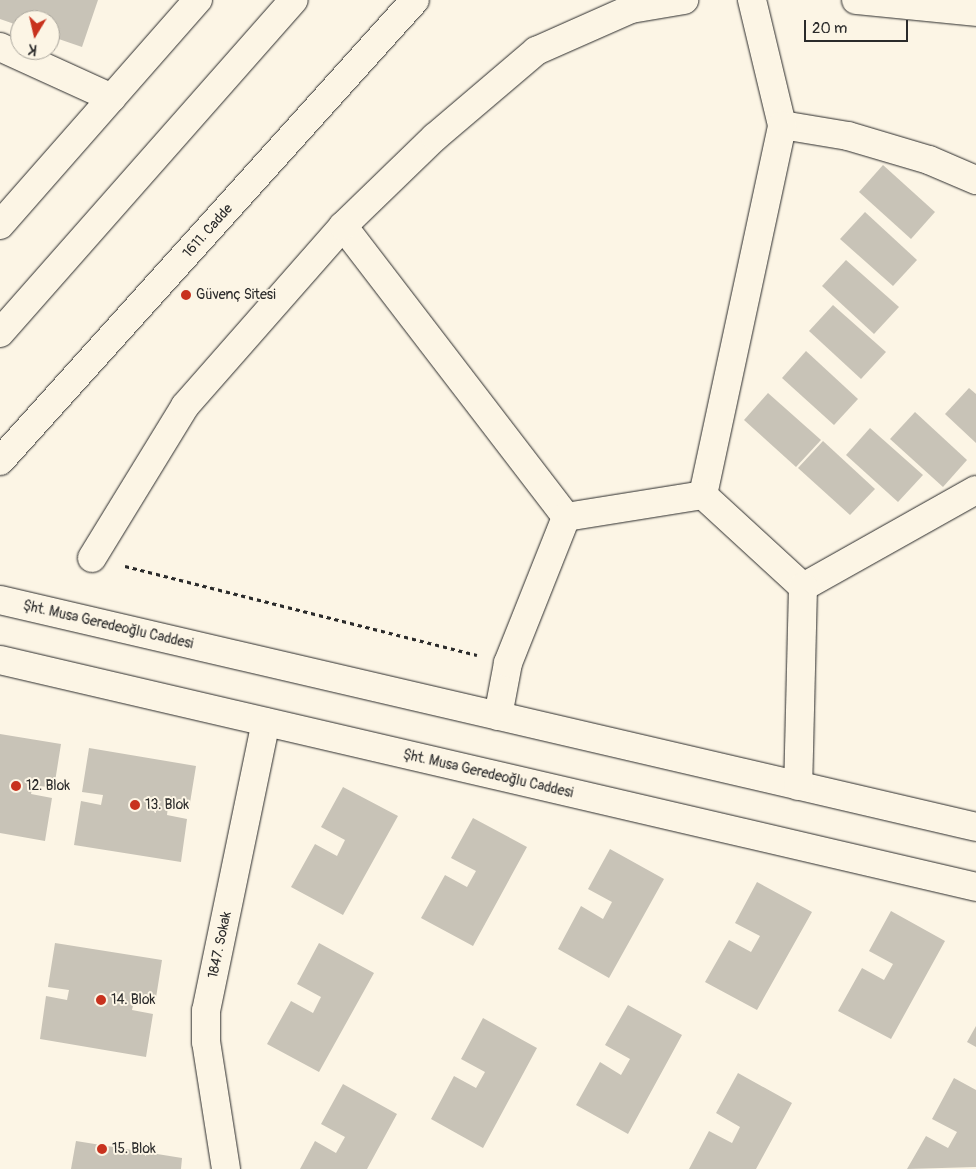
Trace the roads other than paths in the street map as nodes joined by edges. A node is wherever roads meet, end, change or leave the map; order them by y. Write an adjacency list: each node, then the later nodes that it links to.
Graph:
1 (198, 0): 9 (street)
2 (294, 0): 14 (street)
3 (415, 0): 15 (street, 1611. Cadde)
4 (684, 0): 13 (street)
5 (752, 0): 10 (street)
6 (856, 0): 7 (street)
7 (976, 12)
8 (0, 46): 9 (street)
9 (112, 98): 12 (street)
10 (782, 125): 11 (street); 17 (street)
11 (976, 180)
12 (0, 225)
13 (343, 226): 18 (street); 19 (street)
14 (0, 333)
15 (0, 461)
16 (976, 490): 20 (street)
17 (703, 495): 18 (street); 20 (street)
18 (566, 517): 23 (street)
19 (92, 558)
20 (803, 587): 25 (street)
21 (0, 600): 23 (street, Şht. Musa Geredeoğlu Caddesi)
22 (0, 660): 24 (street, Şht. Musa Geredeoğlu Caddesi)
23 (498, 716): 25 (street, Şht. Musa Geredeoğlu Caddesi)
24 (266, 722): 27 (street, Şht. Musa Geredeoğlu Caddesi); 28 (street, 1847. Sokak)
25 (798, 786): 26 (street, Şht. Musa Geredeoğlu Caddesi)
26 (976, 828)
27 (976, 887)
28 (226, 1169)

